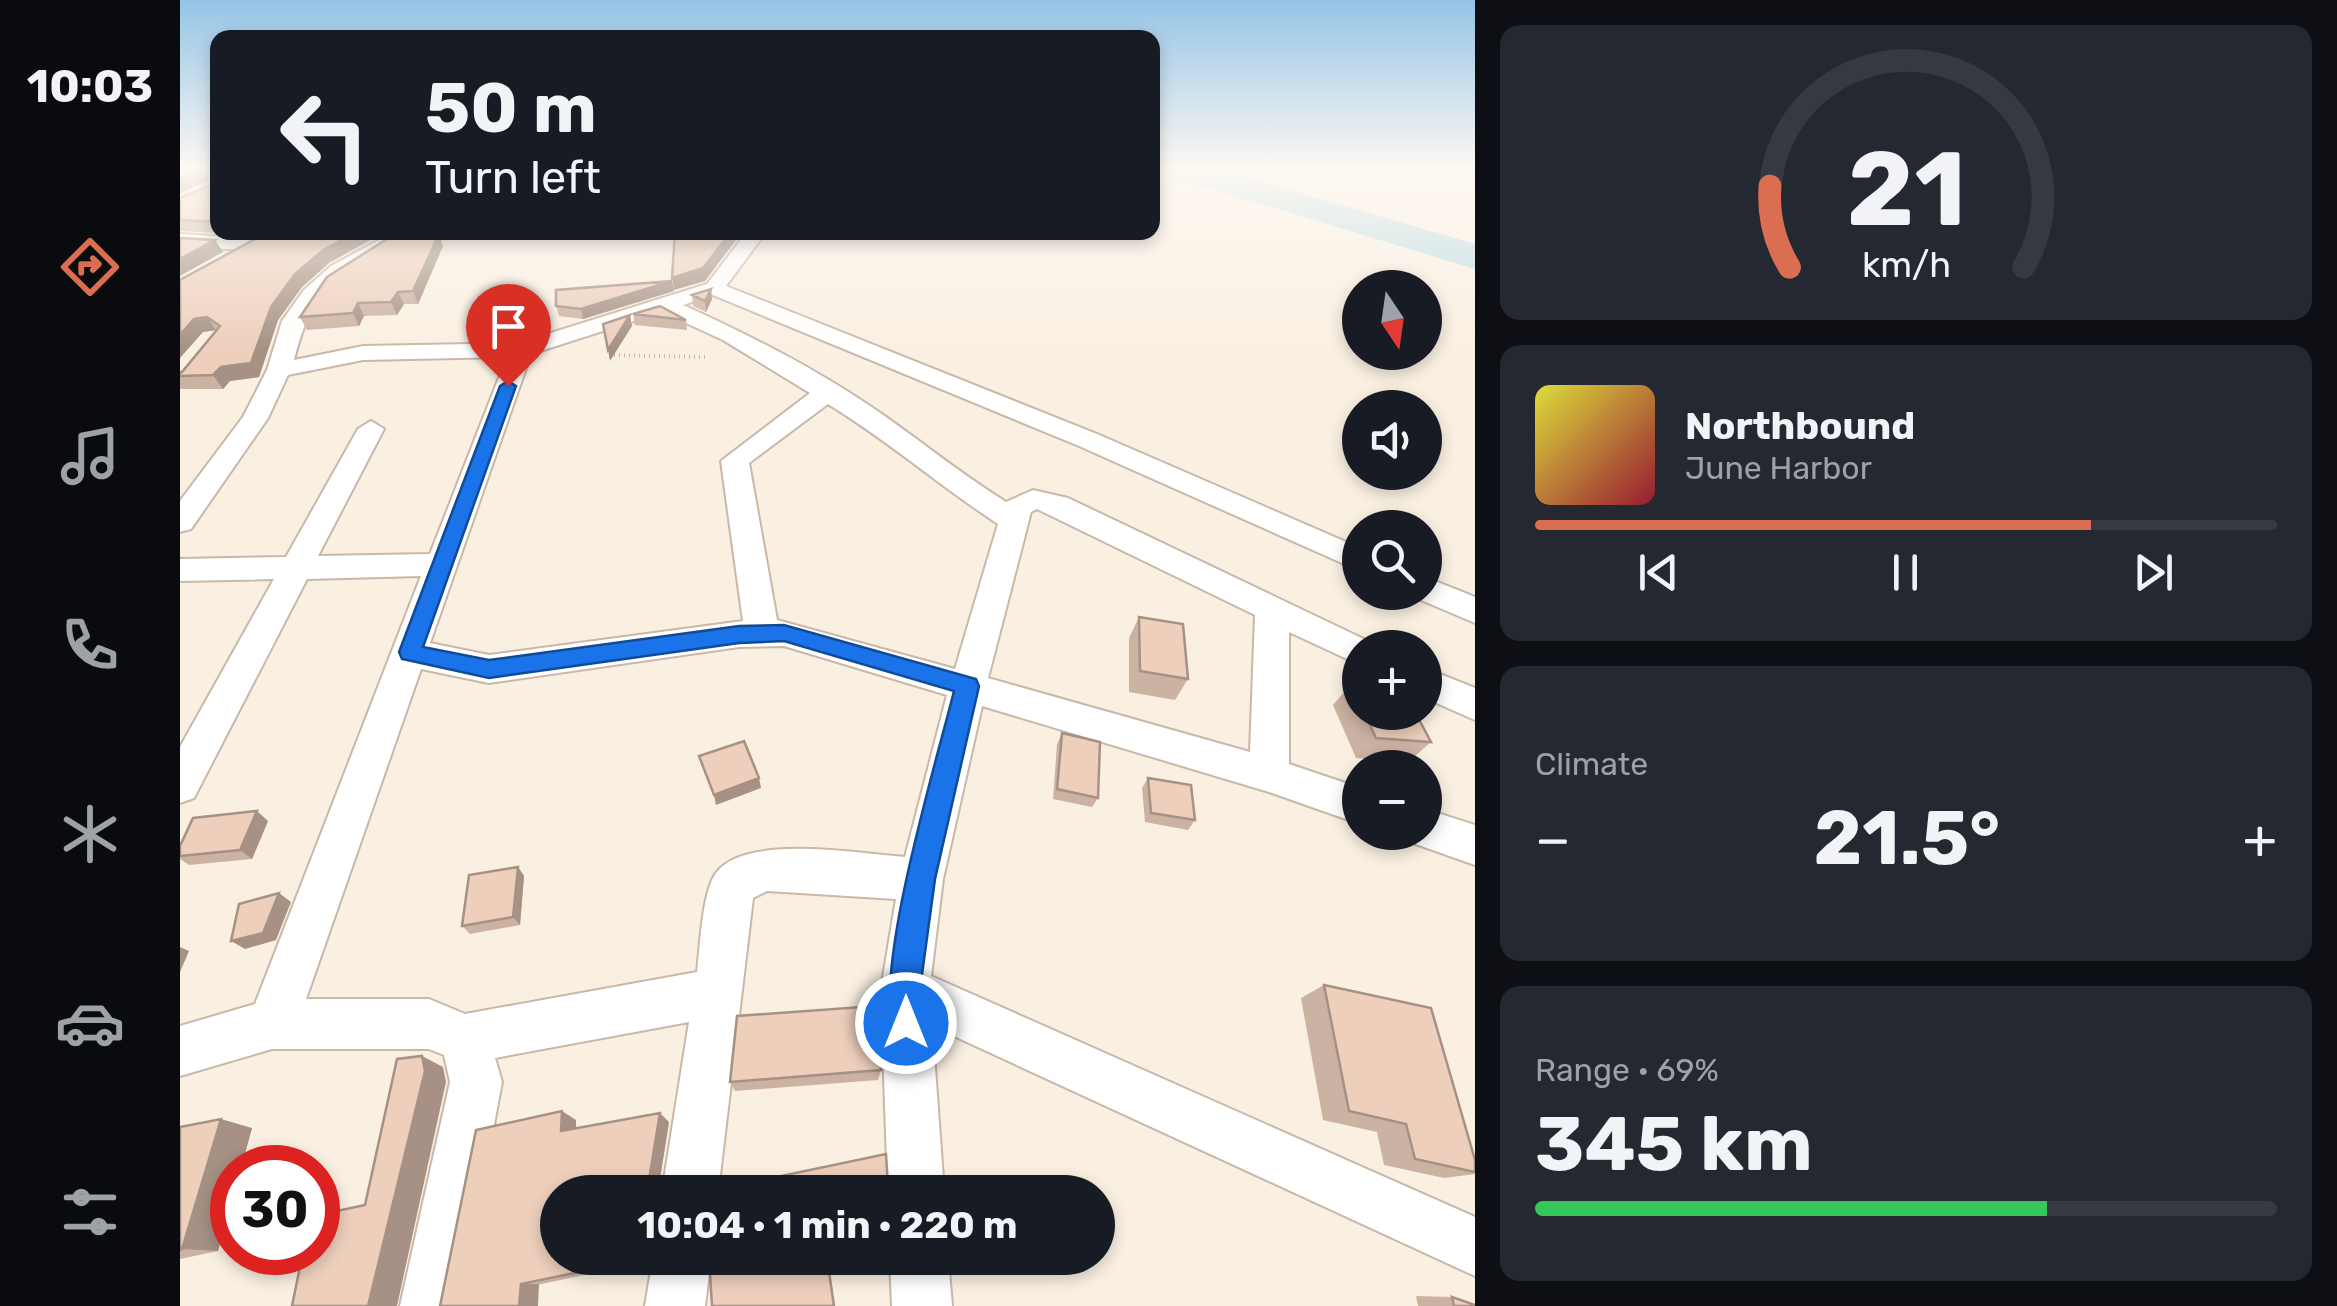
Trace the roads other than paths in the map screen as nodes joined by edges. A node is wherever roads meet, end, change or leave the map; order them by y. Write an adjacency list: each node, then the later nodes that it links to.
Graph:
1 (180, 240): 5 (street)
2 (267, 240): 5 (street)
3 (394, 240): 10 (street)
4 (751, 240): 7 (street)
5 (259, 245): 6 (street)
6 (228, 262)
7 (714, 288): 8 (street); 15 (street)
8 (661, 303): 9 (street); 11 (street)
9 (521, 350): 10 (street); 16 (street)
10 (279, 370): 14 (street)
11 (825, 394): 13 (street); 22 (street)
12 (370, 429): 17 (street)
13 (1012, 520): 20 (street); 25 (street)
14 (180, 522)
15 (1342, 552)
16 (442, 565): 17 (street); 24 (street)
17 (296, 568): 18 (street); 29 (street)
18 (180, 570)
19 (1442, 597): 21 (street)
20 (1272, 610): 23 (street); 28 (street)
21 (1474, 611)
22 (762, 632): 24 (street); 25 (street)
23 (1342, 643)
24 (410, 652): 36 (street)
25 (968, 686): 28 (street); 33 (street)
26 (1442, 690): 27 (street)
27 (1474, 705)
28 (1269, 775): 30 (street)
29 (180, 785)
30 (1342, 800)
31 (1442, 834): 32 (street)
32 (1474, 844)
33 (921, 879): 34 (street); 35 (street)
34 (904, 989): 40 (street); 41 (street)
35 (716, 993): 37 (street); 39 (street)
36 (272, 1024): 37 (street); 38 (street)
37 (465, 1039): 44 (street)
38 (180, 1051)
39 (692, 1175)
40 (915, 1175)
41 (1474, 1247)
42 (680, 1275): 45 (street)
43 (921, 1275): 46 (street)
44 (430, 1306)
45 (675, 1306)
46 (922, 1306)

